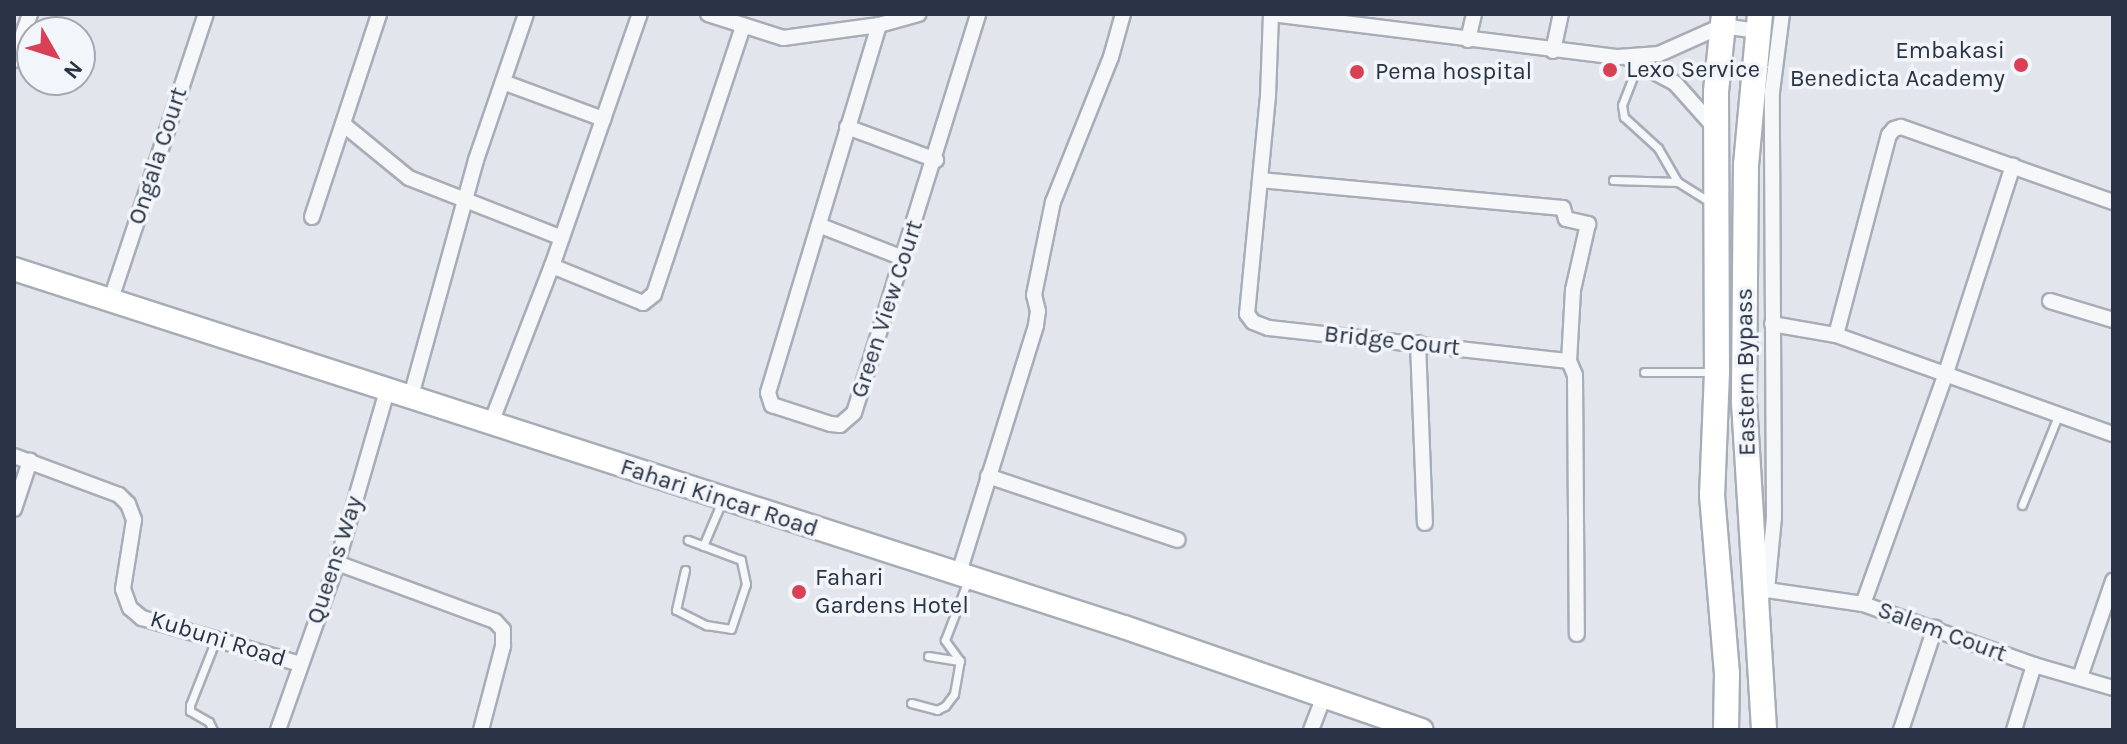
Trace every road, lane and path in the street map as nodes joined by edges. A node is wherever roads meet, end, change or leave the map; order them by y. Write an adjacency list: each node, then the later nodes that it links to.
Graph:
1 (30, 14): 22 (street)
2 (206, 14): 43 (street, Ongala Court)
3 (379, 14): 26 (street)
4 (526, 14): 24 (street)
5 (640, 14): 25 (street)
6 (708, 14): 19 (street)
7 (919, 14): 18 (street)
8 (978, 14): 29 (street, Green View Court)
9 (1123, 14): 62 (street)
10 (1272, 14): 14 (street); 31 (street, Bridge Court)
11 (1474, 14): 20 (street)
12 (1561, 14): 21 (street)
13 (1782, 14): 46 (street)
14 (1301, 16): 16 (street)
15 (1723, 20): 17 (street); 23 (street); 28 (main road, Eastern Bypass)
16 (1372, 21): 20 (street)
17 (1759, 22): 56 (main road, Eastern Bypass)
18 (879, 25): 19 (street); 27 (street, Green View Court)
19 (743, 27): 41 (street)
20 (1468, 40): 21 (street)
21 (1553, 51): 23 (street)
22 (14, 60)
23 (1632, 60): 28 (street); 33 (lane)
24 (503, 82): 25 (street); 34 (street)
25 (603, 119): 39 (street)
26 (343, 124): 34 (street); 37 (street)
27 (847, 127): 29 (street); 38 (street, Green View Court)
28 (1716, 129): 36 (main road, Eastern Bypass)
29 (936, 160): 40 (street, Green View Court)
30 (2013, 166): 35 (street); 47 (street); 52 (street)
31 (1260, 180): 48 (street, Bridge Court); 49 (street)
32 (1613, 180): 33 (lane)
33 (1678, 182): 36 (lane)
34 (466, 200): 39 (street); 54 (street)
35 (2113, 202)
36 (1717, 205): 51 (main road, Eastern Bypass)
37 (312, 217)
38 (821, 226): 40 (street); 40 (street, Green View Court)
39 (562, 238): 41 (street)
40 (903, 258)
41 (552, 266): 58 (street)
42 (14, 269): 43 (street, Fahari Kincar Road)
43 (111, 299): 53 (street, Fahari Kincar Road)
44 (2050, 301): 45 (street)
45 (2113, 320)
46 (1772, 324): 47 (street); 55 (street)
47 (1836, 335): 52 (street)
48 (1418, 343): 49 (street, Bridge Court); 66 (street)
49 (1569, 361): 77 (street)
50 (1644, 372): 51 (lane)
51 (1717, 372): 92 (main road, Eastern Bypass)
52 (1946, 373): 57 (street); 75 (street)
53 (388, 388): 54 (street, Fahari Kincar Road); 70 (street, Queens Way)
54 (411, 396): 58 (street, Fahari Kincar Road)
55 (1772, 396): 56 (street); 74 (street)
56 (1744, 402): 74 (main road, Eastern Bypass)
57 (2058, 416): 59 (street); 64 (lane)
58 (491, 423): 63 (street, Fahari Kincar Road)
59 (2113, 434)
60 (14, 456): 61 (street, Kubuni Road)
61 (30, 461): 65 (street); 78 (street, Kubuni Road)
62 (988, 476): 68 (street); 72 (street)
63 (723, 499): 69 (lane); 72 (street, Fahari Kincar Road)
64 (2022, 505)
65 (14, 509)
66 (1425, 523)
67 (688, 540): 69 (lane)
68 (1178, 540)
69 (703, 546): 71 (lane)
70 (337, 563): 81 (street, Queens Way); 89 (street)
71 (685, 570)
72 (963, 577): 80 (lane); 85 (street, Fahari Kincar Road)
73 (2113, 581): 83 (street)
74 (1760, 596): 75 (street, Salem Court); 93 (main road, Eastern Bypass)
75 (1863, 604): 76 (street, Salem Court)
76 (1935, 628): 82 (street, Salem Court); 94 (street)
77 (1577, 634)
78 (216, 639): 81 (street, Kubuni Road); 87 (lane)
79 (928, 656): 80 (lane)
80 (960, 661): 86 (lane)
81 (300, 664): 88 (street, Queens Way)
82 (2034, 665): 83 (street, Salem Court); 95 (street)
83 (2080, 677): 84 (street, Salem Court)
84 (2113, 688)
85 (1324, 696): 90 (street); 91 (street, Fahari Kincar Road)
86 (911, 703)
87 (213, 730)
88 (278, 730)
89 (481, 730)
90 (1311, 730)
91 (1422, 730)
92 (1726, 730)
93 (1764, 730)
94 (1901, 730)
95 (2014, 730)

